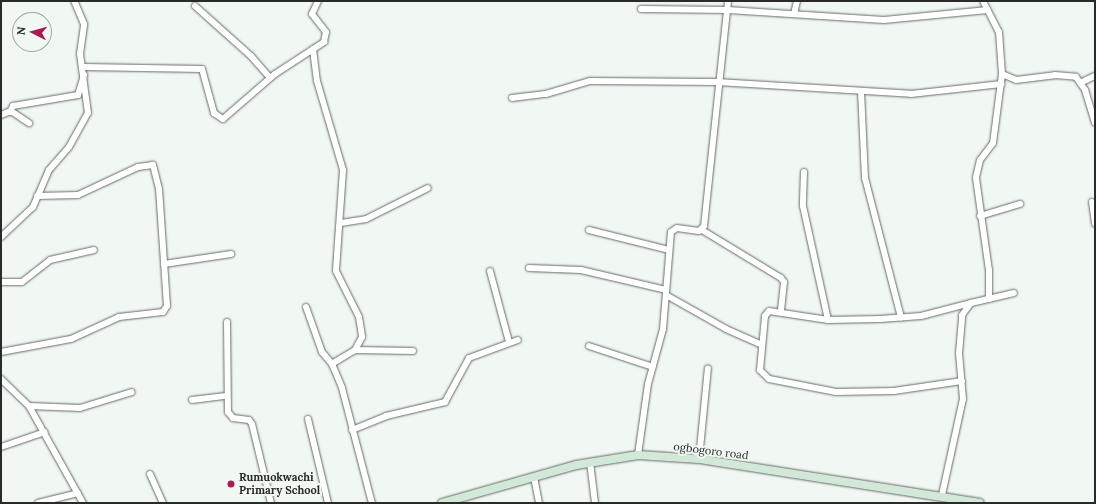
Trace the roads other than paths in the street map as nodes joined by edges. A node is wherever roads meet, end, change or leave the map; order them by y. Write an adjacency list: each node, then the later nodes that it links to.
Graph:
1 (74, 1): 12 (street)
2 (318, 1): 11 (street)
3 (728, 1): 8 (street)
4 (797, 1): 10 (street)
5 (983, 1): 9 (street)
6 (195, 6): 16 (street)
7 (641, 9): 8 (street)
8 (728, 10): 10 (street); 17 (street)
9 (988, 10): 10 (street); 13 (street)
10 (794, 14)
11 (313, 49): 16 (street); 32 (street)
12 (84, 68): 14 (street); 16 (street)
13 (1002, 74): 18 (street); 19 (street)
14 (84, 76): 22 (street); 28 (street)
15 (1095, 76): 18 (street)
16 (270, 78)
17 (717, 82): 20 (street); 21 (street); 35 (street)
18 (1082, 82): 24 (street)
19 (1001, 84): 20 (street); 31 (street)
20 (861, 91): 50 (street)
21 (512, 98)
22 (10, 112): 23 (street); 25 (street)
23 (1, 115)
24 (1095, 122)
25 (29, 124)
26 (804, 172): 51 (street)
27 (428, 188): 32 (street)
28 (37, 196): 36 (street); 40 (street)
29 (1092, 202): 33 (street)
30 (1020, 204): 31 (street)
31 (980, 216): 46 (street)
32 (341, 223): 57 (street)
33 (1095, 224)
34 (589, 230): 38 (street)
35 (702, 230): 38 (street); 49 (street)
36 (1, 237)
37 (94, 250): 43 (street)
38 (669, 250): 44 (street)
39 (231, 254): 40 (street)
40 (164, 264): 59 (street)
41 (529, 268): 44 (street)
42 (490, 271): 54 (street)
43 (1, 282)
44 (666, 293): 55 (street); 61 (street)
45 (1014, 293): 46 (street)
46 (988, 299): 47 (street)
47 (971, 303): 50 (street); 64 (street)
48 (306, 307): 60 (street)
49 (781, 312): 51 (street); 55 (street)
50 (901, 318): 51 (street)
51 (828, 320)
52 (227, 322): 66 (street)
53 (518, 340): 54 (street)
54 (509, 342): 70 (street)
55 (762, 344): 64 (street)
56 (589, 346): 61 (street)
57 (356, 350): 58 (street); 60 (street)
58 (413, 351)
59 (1, 352)
60 (332, 364): 70 (street)
61 (654, 367): 73 (street)
62 (708, 368): 74 (street)
63 (1, 379): 68 (street)
64 (962, 381): 79 (street)
65 (132, 392): 68 (street)
66 (226, 396): 67 (street); 84 (street)
67 (192, 400)
68 (29, 406): 71 (street)
69 (308, 419): 85 (street)
70 (352, 430): 86 (street)
71 (44, 432): 72 (street); 78 (street)
72 (1, 447)
73 (638, 455): 74 (street, ogbogoro road); 75 (street, ogbogoro road)
74 (699, 459): 79 (street, ogbogoro road)
75 (590, 462): 77 (street, ogbogoro road); 89 (street)
76 (150, 474): 83 (street)
77 (534, 477): 80 (street, ogbogoro road); 88 (street)
78 (78, 494): 81 (street); 82 (street)
79 (942, 495): 90 (street, ogbogoro road)
80 (468, 499): 87 (street, ogbogoro road)
81 (38, 503)
82 (83, 503)
83 (163, 503)
84 (271, 503)
85 (328, 503)
86 (372, 503)
87 (442, 503)
88 (538, 503)
89 (594, 503)
90 (980, 503)

